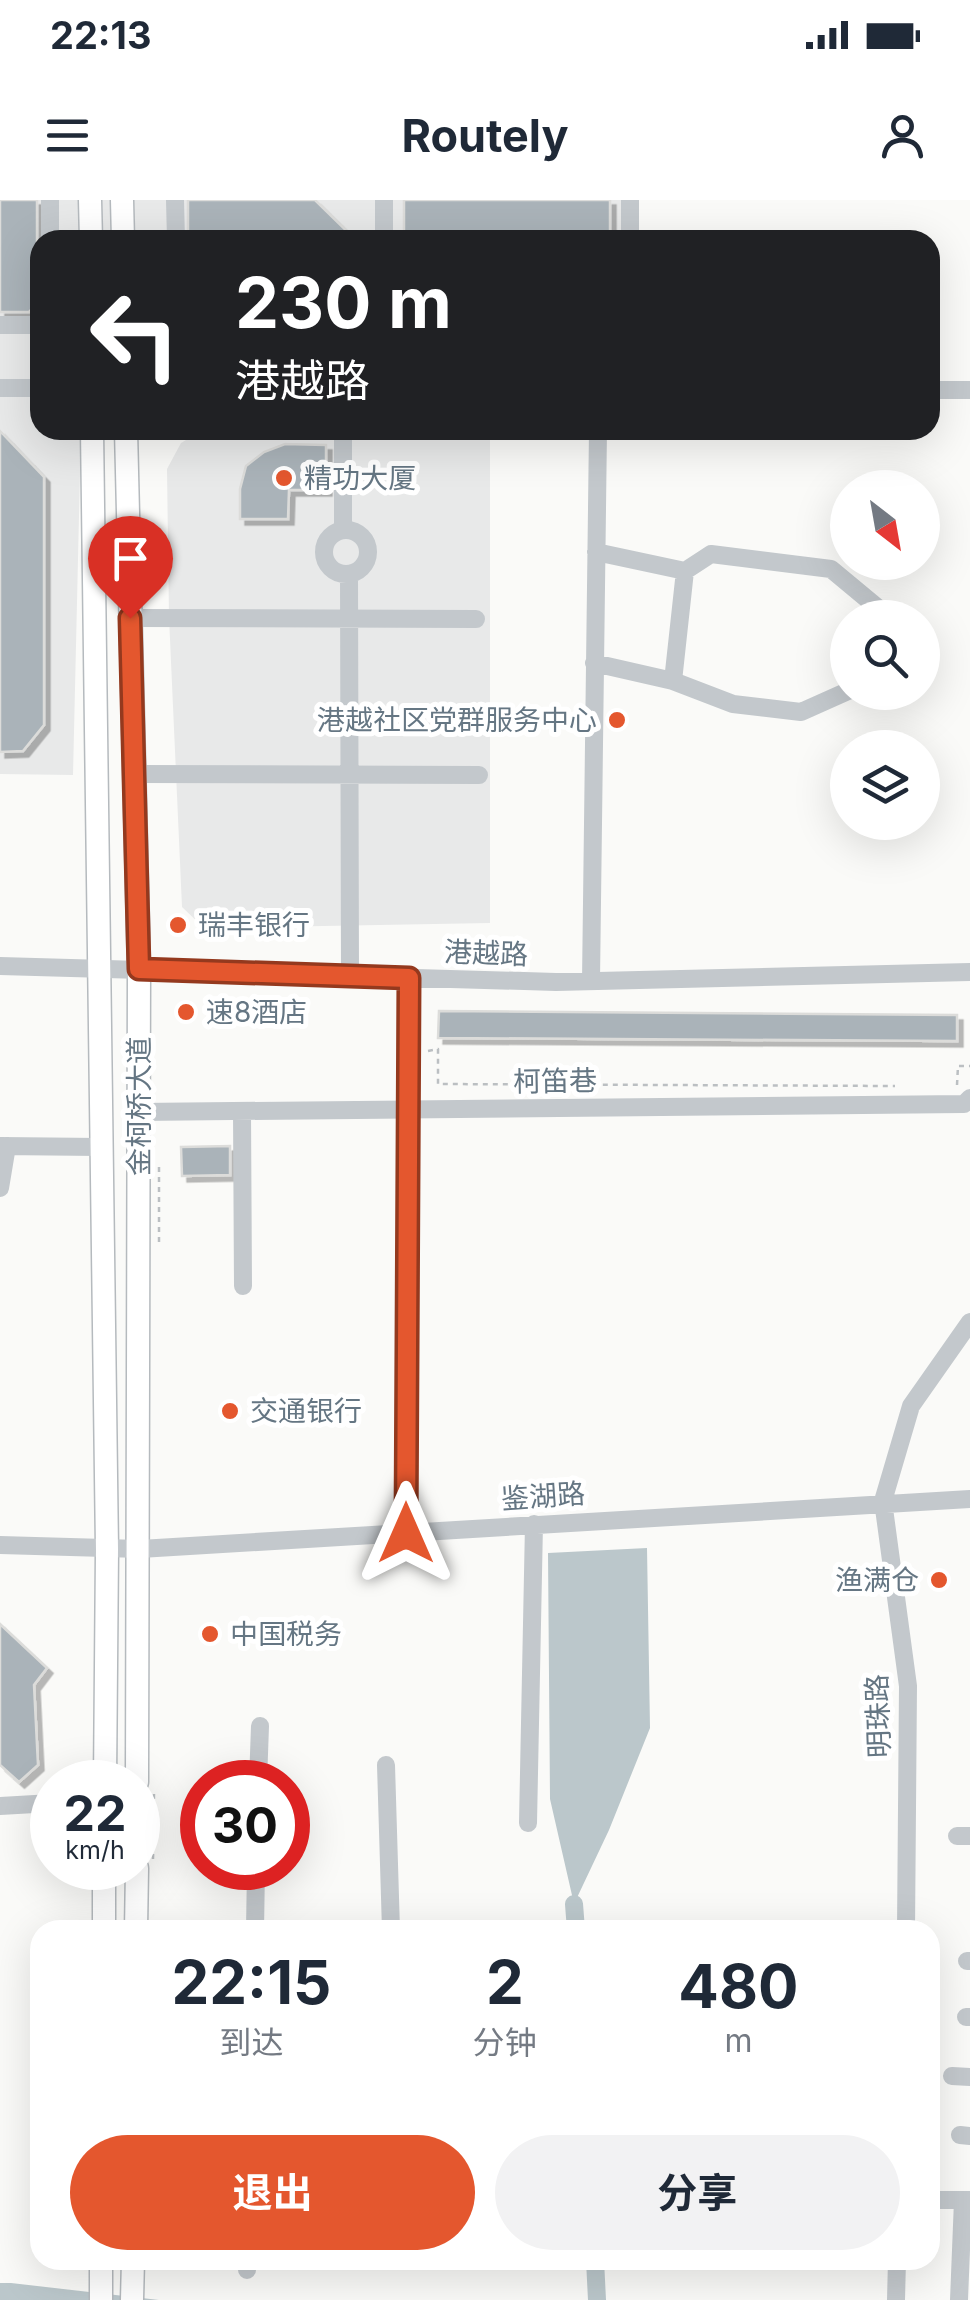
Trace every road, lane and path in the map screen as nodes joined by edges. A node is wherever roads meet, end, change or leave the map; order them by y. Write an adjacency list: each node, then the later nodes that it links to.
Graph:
1 (50, 200): 7 (street)
2 (90, 200): 8 (main road)
3 (122, 200): 9 (main road)
4 (176, 200): 10 (street)
5 (384, 200): 11 (street)
6 (630, 200): 12 (street)
7 (50, 230)
8 (90, 230)
9 (123, 230)
10 (176, 230)
11 (384, 230)
12 (630, 230)
13 (0, 325): 14 (street)
14 (30, 325)
15 (0, 388): 16 (street)
16 (30, 388)
17 (940, 390): 18 (street)
18 (970, 390)
19 (92, 440): 38 (main road, 金柯桥大道)
20 (126, 440): 28 (main road, 金柯桥大道)
21 (342, 440): 23 (street)
22 (598, 440): 24 (street)
23 (343, 529): 26 (street); 26 (street)
24 (596, 552): 25 (street); 31 (street)
25 (684, 572): 27 (street); 32 (street)
26 (349, 576): 29 (street)
27 (869, 600)
28 (130, 618): 29 (street); 34 (main road, 金柯桥大道)
29 (349, 618): 30 (street); 35 (street)
30 (476, 619)
31 (594, 663): 32 (street); 43 (street)
32 (673, 681): 33 (street)
33 (830, 699)
34 (134, 774): 35 (street); 39 (main road, 金柯桥大道)
35 (348, 774): 36 (street); 41 (street)
36 (479, 775)
37 (0, 966): 38 (street, 港越路)
38 (97, 968): 39 (street, 港越路); 52 (main road, 金柯桥大道)
39 (139, 969): 41 (street, 港越路); 49 (main road, 金柯桥大道)
40 (970, 972): 43 (street, 港越路)
41 (350, 976): 42 (street, 港越路)
42 (409, 978): 43 (street, 港越路); 48 (street)
43 (590, 981)
44 (438, 1050): 46 (path)
45 (970, 1066): 47 (path)
46 (896, 1086)
47 (963, 1092): 48 (street, 柯笛巷)
48 (409, 1110): 50 (street, 柯笛巷); 59 (street)
49 (139, 1112): 50 (street, 柯笛巷); 61 (main road, 金柯桥大道)
50 (242, 1112): 54 (street)
51 (3, 1146): 52 (street); 53 (street)
52 (100, 1148): 62 (main road, 金柯桥大道)
53 (0, 1188)
54 (243, 1286)
55 (970, 1322): 57 (street)
56 (970, 1498): 57 (street, 鉴湖路)
57 (883, 1502): 58 (street, 鉴湖路); 78 (street, 明珠路)
58 (534, 1524): 59 (street, 鉴湖路); 70 (street)
59 (406, 1533): 61 (street, 鉴湖路)
60 (0, 1545): 62 (street, 鉴湖路)
61 (140, 1549): 62 (street, 鉴湖路); 65 (main road, 金柯桥大道)
62 (107, 1550): 64 (main road, 金柯桥大道)
63 (260, 1726): 66 (street)
64 (105, 1760)
65 (138, 1760)
66 (259, 1760)
67 (386, 1764): 77 (street)
68 (30, 1804): 69 (street)
69 (0, 1806)
70 (528, 1823)
71 (104, 1890): 74 (main road)
72 (136, 1890): 75 (main road)
73 (256, 1890): 76 (street)
74 (104, 1920)
75 (136, 1920)
76 (255, 1920)
77 (391, 1920)
78 (906, 1920)
79 (940, 2200): 80 (street)
80 (967, 2200): 87 (street)
81 (101, 2270): 84 (main road)
82 (133, 2270): 85 (main road)
83 (897, 2270): 86 (street)
84 (101, 2300)
85 (132, 2300)
86 (896, 2300)
87 (959, 2300)

